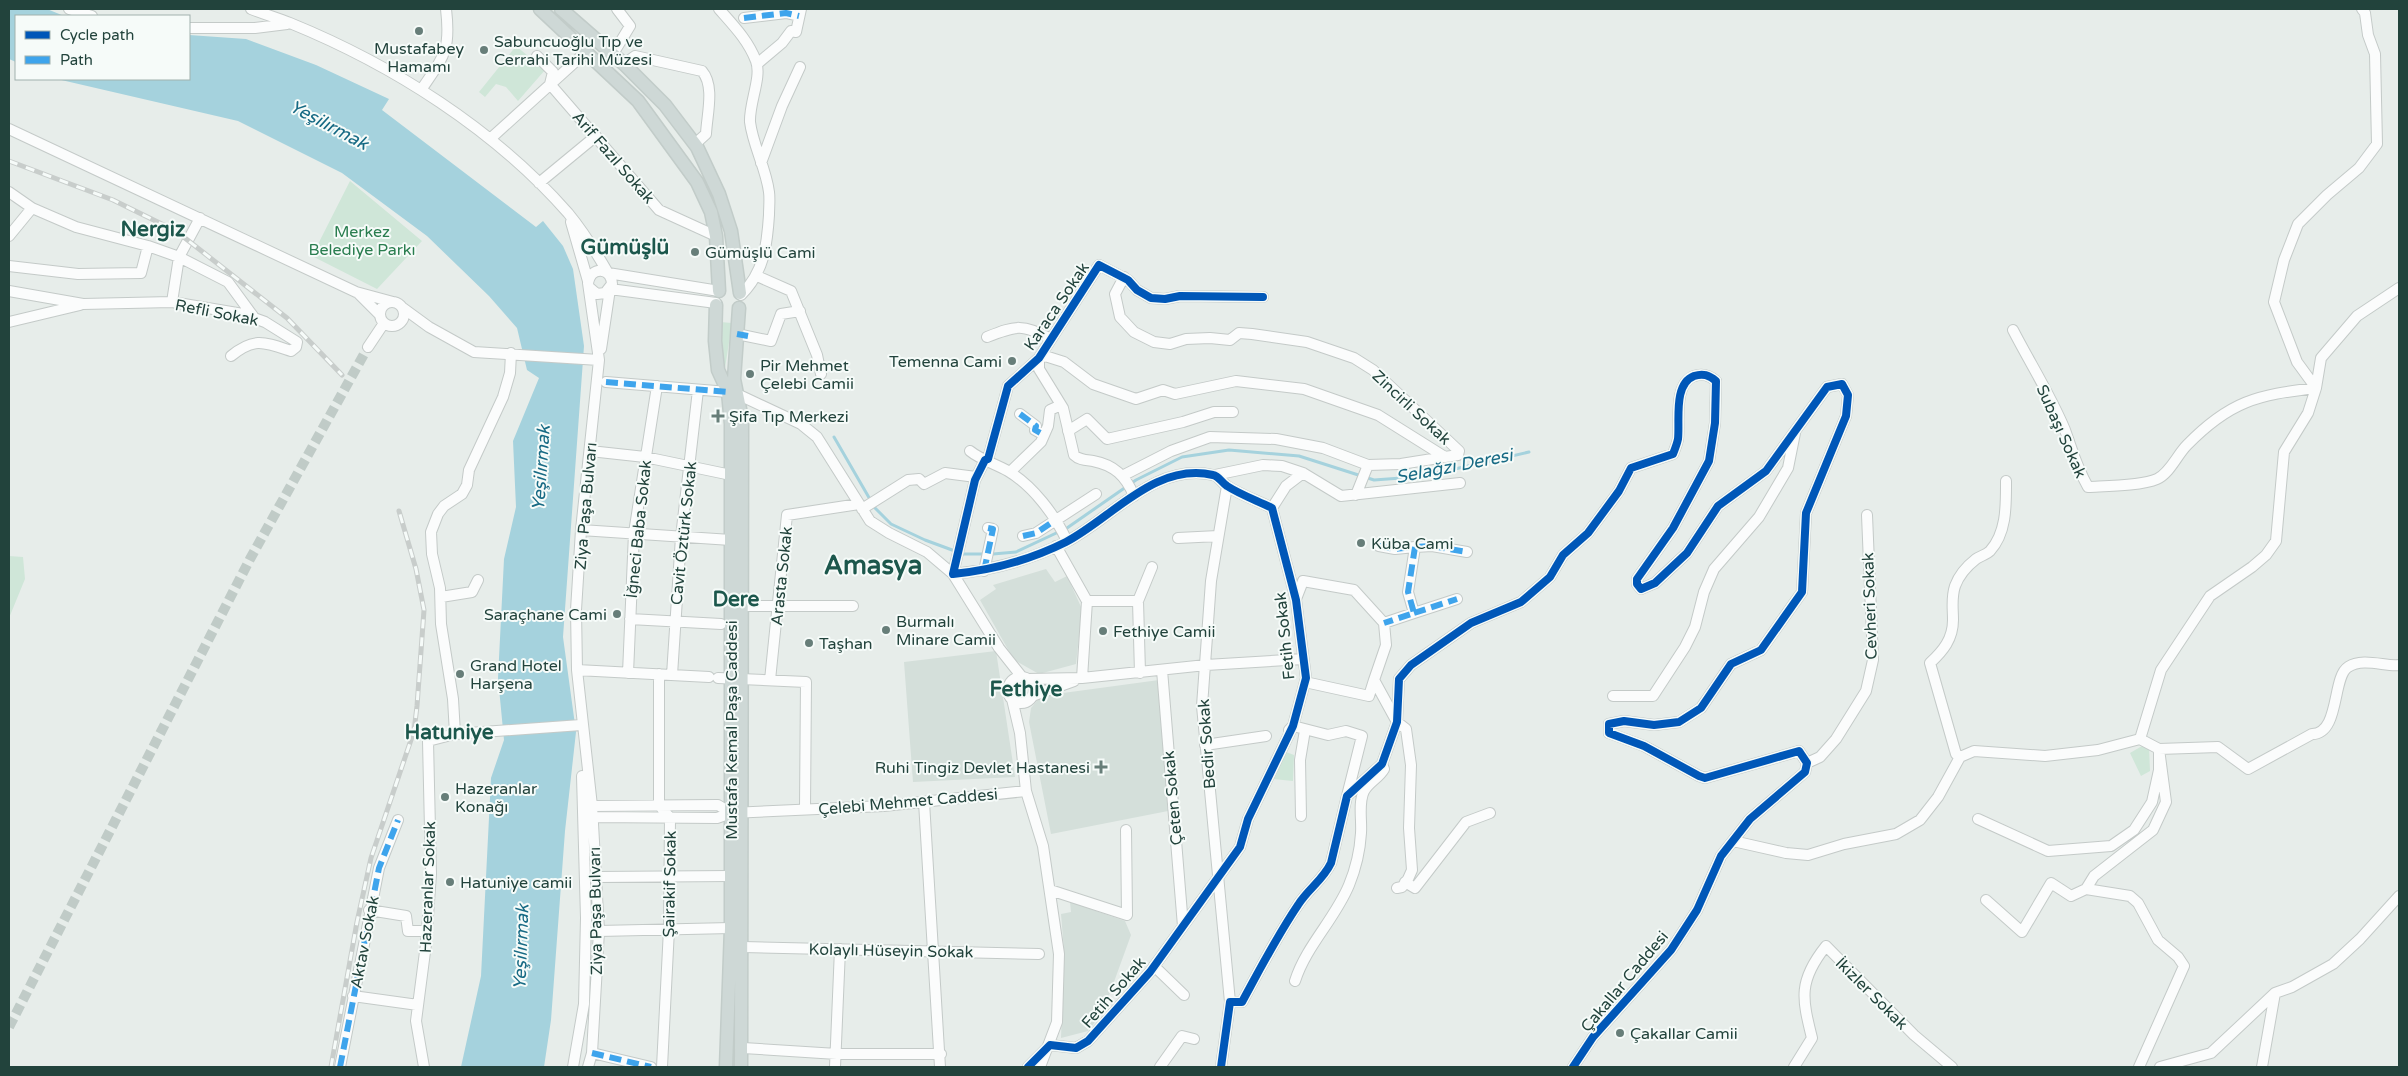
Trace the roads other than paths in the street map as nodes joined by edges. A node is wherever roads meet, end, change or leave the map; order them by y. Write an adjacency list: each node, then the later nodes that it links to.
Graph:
1 (69, 9): 11 (street)
2 (251, 9): 13 (street)
3 (446, 9): 23 (street)
4 (540, 9): 16 (main road, Mustafa Kemal Paşa Caddesi)
5 (561, 9): 17 (main road, Mustafa Kemal Paşa Caddesi)
6 (617, 9): 17 (street)
7 (718, 9): 14 (street)
8 (754, 9): 12 (street)
9 (2362, 9): 72 (street)
10 (800, 13): 12 (street); 20 (street)
11 (89, 15)
12 (744, 18): 14 (street)
13 (291, 23): 15 (street); 23 (street)
14 (734, 26): 20 (street)
15 (190, 28)
16 (586, 52): 22 (street); 35 (main road, Mustafa Kemal Paşa Caddesi)
17 (613, 54): 19 (main road, Mustafa Kemal Paşa Caddesi)
18 (537, 56): 22 (street, Arif Fazıl Sokak)
19 (624, 64): 27 (main road, Mustafa Kemal Paşa Caddesi); 27 (street)
20 (757, 64): 28 (street)
21 (800, 67): 28 (street)
22 (550, 84): 25 (street, Arif Fazıl Sokak); 26 (street)
23 (421, 90): 26 (street)
24 (9, 129): 33 (street)
25 (596, 136): 29 (street); 35 (street, Arif Fazıl Sokak)
26 (490, 139): 29 (street)
27 (694, 144): 48 (main road, Mustafa Kemal Paşa Caddesi)
28 (761, 163): 40 (street)
29 (539, 183): 32 (street)
30 (9, 192): 31 (street)
31 (32, 208): 34 (street); 36 (street)
32 (570, 216): 39 (street); 42 (street, Ziya Paşa Bulvarı)
33 (200, 218): 37 (street); 46 (street)
34 (9, 236)
35 (716, 236): 49 (main road, Mustafa Kemal Paşa Caddesi)
36 (148, 246): 37 (street); 38 (street)
37 (179, 258): 50 (street); 55 (street)
38 (9, 266)
39 (608, 273): 42 (street); 44 (street); 49 (street)
40 (757, 276): 48 (street); 54 (street)
41 (1124, 277): 47 (street, Karaca Sokak); 63 (street, Karaca Sokak); 84 (street, Zincirli Sokak)
42 (589, 285): 44 (street); 68 (street, Ziya Paşa Bulvarı)
43 (2399, 288): 72 (street)
44 (610, 289): 49 (street); 68 (street)
45 (9, 291): 52 (street)
46 (356, 292): 51 (street); 56 (street)
47 (1262, 297)
48 (740, 299): 49 (main road); 49 (main road); 61 (main road, Mustafa Kemal Paşa Caddesi)
49 (717, 300): 74 (main road, Mustafa Kemal Paşa Caddesi)
50 (172, 302): 52 (street, Refli Sokak); 55 (street, Refli Sokak)
51 (393, 302): 53 (street); 56 (street)
52 (83, 304): 57 (street)
53 (402, 308): 58 (street); 59 (street)
54 (800, 311): 61 (street); 69 (street)
55 (253, 316): 66 (street, Refli Sokak)
56 (382, 319): 58 (street); 64 (street)
57 (9, 322)
58 (400, 323): 59 (street)
59 (429, 327): 65 (street)
60 (2013, 330): 72 (street, Subaşı Sokak)
61 (742, 335): 74 (main road, Mustafa Kemal Paşa Caddesi)
62 (987, 337): 63 (street)
63 (1051, 339): 67 (street, Karaca Sokak)
64 (368, 347)
65 (515, 354): 68 (street); 121 (street)
66 (231, 356)
67 (1039, 358): 75 (street); 84 (street, Zincirli Sokak); 85 (street, Karaca Sokak)
68 (600, 360): 81 (street, Ziya Paşa Bulvarı)
69 (821, 374)
70 (606, 382): 71 (street)
71 (656, 386): 73 (street); 83 (street, İğneci Baba Sokak)
72 (2316, 388): 162 (street)
73 (698, 390): 74 (street); 86 (street, Cavit Öztürk Sokak)
74 (732, 393): 90 (main road, Mustafa Kemal Paşa Caddesi); 100 (street); 127 (main road, Mustafa Kemal Paşa Caddesi)
75 (1061, 405): 79 (street); 80 (street)
76 (1233, 412): 79 (street)
77 (1020, 414): 80 (street)
78 (1796, 430): 151 (street); 154 (street); 166 (street)
79 (1068, 431): 93 (street)
80 (1044, 435): 88 (street)
81 (590, 451): 83 (street); 105 (street, Ziya Paşa Bulvarı)
82 (970, 451): 85 (street)
83 (645, 456): 86 (street); 106 (street, İğneci Baba Sokak)
84 (1445, 457): 87 (street)
85 (985, 460): 88 (street); 92 (street, Karaca Sokak)
86 (690, 465): 90 (street); 109 (street, Cavit Öztürk Sokak)
87 (1368, 465): 93 (street); 99 (street)
88 (1010, 472): 103 (street)
89 (1303, 473): 91 (street); 99 (street); 101 (street)
90 (731, 475): 112 (main road, Mustafa Kemal Paşa Caddesi)
91 (1215, 475): 96 (street); 98 (street)
92 (976, 477): 100 (street); 119 (street, Karaca Sokak)
93 (1125, 477): 98 (street)
94 (2006, 482): 165 (street)
95 (1460, 484): 99 (street)
96 (1227, 486): 101 (street); 108 (street, Bedir Sokak)
97 (1096, 494): 103 (street)
98 (1133, 494): 111 (street)
99 (1356, 495)
100 (866, 505): 119 (street); 126 (street, Arasta Sokak)
101 (1272, 508): 124 (street, Fetih Sokak)
102 (1867, 515): 166 (street, Cevheri Sokak)
103 (1055, 523): 107 (street); 111 (street)
104 (988, 528): 118 (street)
105 (581, 530): 106 (street); 138 (street, Ziya Paşa Bulvarı)
106 (634, 533): 109 (street); 130 (street, İğneci Baba Sokak)
107 (1024, 536)
108 (1218, 536): 110 (street); 136 (street, Bedir Sokak)
109 (681, 537): 112 (street); 131 (street, Cavit Öztürk Sokak)
110 (1178, 538)
111 (1066, 539): 113 (street)
112 (731, 540): 144 (main road, Mustafa Kemal Paşa Caddesi)
113 (1056, 546): 118 (street); 125 (street)
114 (1379, 546): 115 (street)
115 (1415, 547): 116 (street); 129 (street)
116 (1467, 552)
117 (1152, 567): 123 (street)
118 (984, 571): 119 (street)
119 (953, 574): 135 (street)
120 (478, 580): 121 (street)
121 (440, 597): 159 (street)
122 (1457, 598): 129 (street)
123 (1138, 600): 125 (street); 141 (street)
124 (1296, 600): 132 (street); 134 (street, Fetih Sokak)
125 (1086, 601): 146 (street)
126 (777, 605): 127 (street); 128 (street); 147 (street, Arasta Sokak)
127 (742, 606): 144 (main road, Mustafa Kemal Paşa Caddesi)
128 (853, 606)
129 (1414, 613): 132 (street)
130 (630, 619): 131 (street); 140 (street, İğneci Baba Sokak)
131 (675, 621): 133 (street); 143 (street, Cavit Öztürk Sokak)
132 (1384, 623): 148 (street)
133 (721, 624)
134 (1303, 659): 136 (street); 150 (street, Fetih Sokak)
135 (1010, 664): 145 (street); 149 (street)
136 (1203, 666): 139 (street); 163 (street, Bedir Sokak)
137 (2399, 666): 164 (street)
138 (576, 670): 140 (street); 155 (street, Ziya Paşa Bulvarı)
139 (1162, 670): 141 (street); 191 (street, Çeten Sokak)
140 (628, 672): 142 (street)
141 (1140, 673): 146 (street)
142 (660, 674): 143 (street); 171 (street)
143 (672, 675): 144 (street)
144 (725, 678): 147 (street); 174 (main road, Mustafa Kemal Paşa Caddesi)
145 (1024, 678): 146 (street); 149 (street); 152 (street)
146 (1082, 678): 152 (street)
147 (770, 680): 172 (street)
148 (1374, 680): 150 (street); 154 (street)
149 (1011, 682): 153 (street)
150 (1305, 682): 156 (street, Fetih Sokak)
151 (1613, 696)
152 (1030, 698): 153 (street); 158 (street)
153 (1012, 699): 158 (street)
154 (1397, 722): 167 (street); 175 (street)
155 (581, 725): 159 (street, Hazeranlar Sokak); 173 (street, Ziya Paşa Bulvarı); 215 (street, Ziya Paşa Bulvarı)
156 (1293, 726): 157 (street); 160 (street); 185 (street, Fetih Sokak)
157 (1305, 730): 169 (street); 176 (street)
158 (1020, 733): 168 (street)
159 (455, 734): 194 (street, Hazeranlar Sokak)
160 (1284, 734)
161 (1266, 736): 163 (street)
162 (2140, 739): 164 (street); 165 (street)
163 (1205, 745): 185 (street, Bedir Sokak)
164 (2158, 749): 178 (street); 186 (street)
165 (1960, 757): 181 (street)
166 (1807, 763): 181 (street, Çakallar Caddesi)
167 (1382, 764): 169 (street); 201 (street)
168 (1026, 791): 170 (street, Çelebi Mehmet Caddesi); 187 (street)
169 (1347, 796): 205 (street)
170 (924, 802): 172 (street, Çelebi Mehmet Caddesi); 198 (street)
171 (659, 806): 173 (street); 174 (street); 177 (street, Şairakif Sokak)
172 (805, 809): 174 (street, Çelebi Mehmet Caddesi)
173 (593, 812): 177 (street); 183 (street, Ziya Paşa Bulvarı)
174 (737, 813): 177 (street); 182 (main road, Mustafa Kemal Paşa Caddesi); 196 (main road, Mustafa Kemal Paşa Caddesi)
175 (1490, 813)
176 (1301, 816)
177 (670, 818): 184 (street, Şairakif Sokak)
178 (1978, 819)
179 (398, 820): 190 (street, Aktav Sokak)
180 (1126, 830): 187 (street)
181 (1733, 841): 227 (street, Çakallar Caddesi)
182 (731, 876): 184 (street); 192 (main road, Mustafa Kemal Paşa Caddesi)
183 (596, 877): 184 (street); 195 (street, Ziya Paşa Bulvarı)
184 (670, 877): 193 (street, Şairakif Sokak)
185 (1218, 877): 191 (street, Fetih Sokak); 205 (street, Bedir Sokak)
186 (2086, 889): 189 (street); 230 (street)
187 (1050, 890): 208 (street)
188 (2399, 896): 202 (street)
189 (1986, 900)
190 (369, 910): 194 (street); 204 (street, Aktav Sokak)
191 (1183, 926): 200 (street, Fetih Sokak)
192 (731, 928): 193 (street); 219 (main road, Mustafa Kemal Paşa Caddesi)
193 (669, 930): 195 (street); 218 (street, Şairakif Sokak)
194 (427, 931): 206 (street, Hazeranlar Sokak)
195 (599, 931): 210 (street, Ziya Paşa Bulvarı)
196 (743, 946): 197 (street, Kolaylı Hüseyin Sokak); 209 (main road, Mustafa Kemal Paşa Caddesi)
197 (840, 949): 198 (street, Kolaylı Hüseyin Sokak); 211 (street)
198 (934, 952): 199 (street, Kolaylı Hüseyin Sokak); 212 (street)
199 (1039, 954)
200 (1154, 966): 203 (street); 208 (street, Fetih Sokak)
201 (1295, 981)
202 (2275, 993): 231 (street); 232 (street)
203 (1184, 995)
204 (353, 996): 206 (street); 213 (street, Aktav Sokak)
205 (1230, 1002): 226 (street, Bedir Sokak)
206 (418, 1005): 214 (street, Hazeranlar Sokak)
207 (1194, 1039): 225 (street)
208 (1050, 1045): 223 (street); 224 (street)
209 (743, 1048): 211 (street); 220 (main road, Mustafa Kemal Paşa Caddesi)
210 (592, 1053): 216 (street, Ziya Paşa Bulvarı); 217 (street)
211 (837, 1054): 212 (street); 221 (street)
212 (941, 1054): 222 (street)
213 (340, 1067)
214 (424, 1067)
215 (573, 1067)
216 (588, 1067)
217 (651, 1067)
218 (662, 1067)
219 (726, 1067)
220 (742, 1067)
221 (835, 1067)
222 (940, 1067)
223 (1028, 1067)
224 (1040, 1067)
225 (1160, 1067)
226 (1221, 1067)
227 (1573, 1067)
228 (1794, 1067): 229 (street, İkizler Sokak)
229 (1952, 1067)
230 (2139, 1067)
231 (2160, 1067)
232 (2262, 1067)

